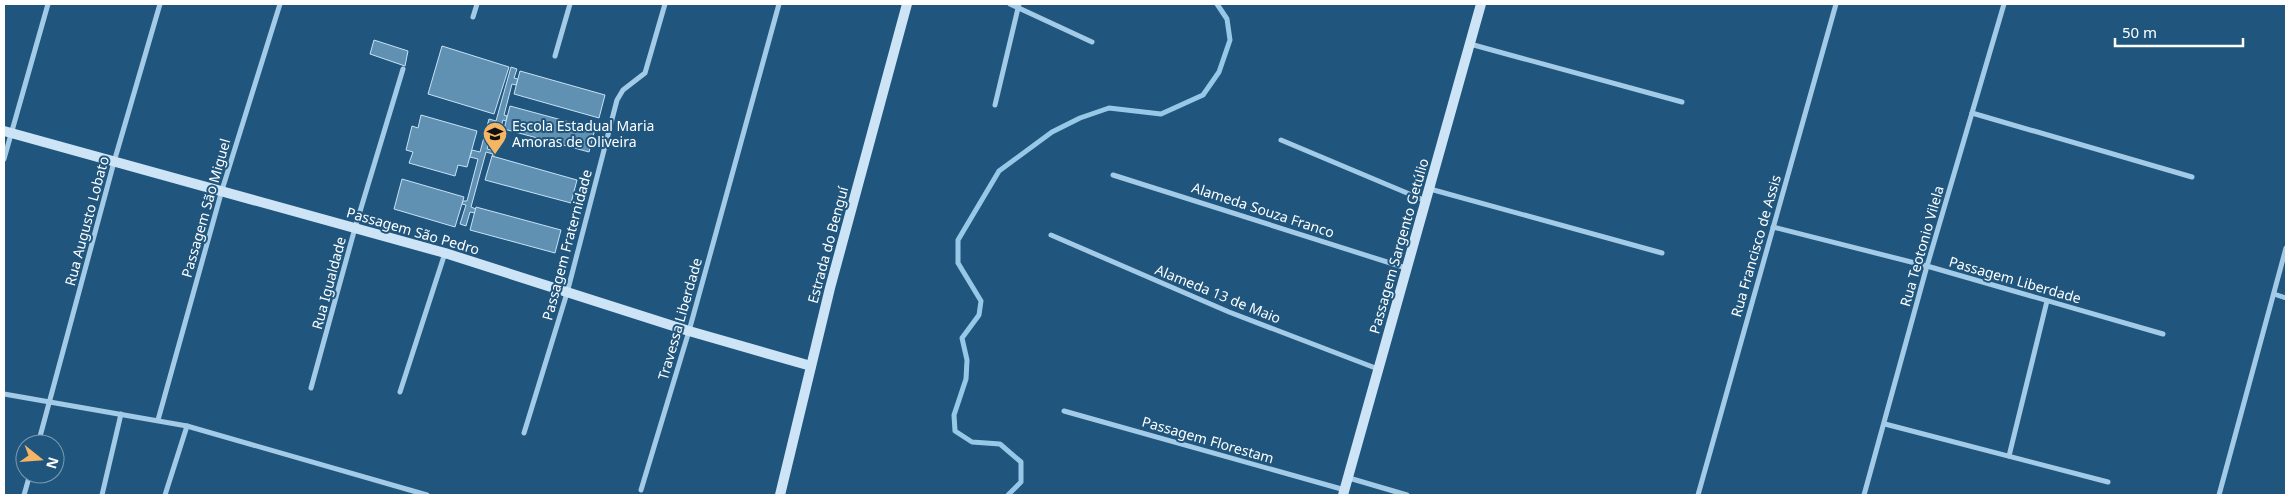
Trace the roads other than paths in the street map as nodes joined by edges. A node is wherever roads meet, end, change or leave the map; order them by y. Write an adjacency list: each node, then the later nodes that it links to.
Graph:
1 (48, 4): 22 (street)
2 (160, 4): 25 (street, Rua Augusto Lobato)
3 (280, 4): 29 (street, Passagem São Miguel)
4 (477, 4): 14 (street)
5 (570, 4): 17 (street)
6 (665, 4): 39 (street, Passagem Fraternidade)
7 (779, 4): 43 (street, Travessa Liberdade)
8 (907, 4): 45 (street, Estrada do Benguí)
9 (1010, 4): 13 (street)
10 (1481, 4): 16 (street, Passagem Sargento Getúlio)
11 (1836, 4): 31 (street, Rua Francisco de Assis)
12 (2004, 4): 21 (street, Rua Teotonio Vilela)
13 (1018, 5): 15 (street); 20 (street)
14 (473, 17)
15 (1092, 42)
16 (1470, 44): 19 (street); 28 (street, Passagem Sargento Getúlio)
17 (556, 56)
18 (403, 69): 32 (street, Rua Igualdade)
19 (1682, 102)
20 (995, 104)
21 (1972, 113): 27 (street); 37 (street, Rua Teotonio Vilela)
22 (7, 132): 24 (street); 25 (street, Passagem São Pedro)
23 (1281, 140): 30 (street)
24 (4, 158)
25 (114, 162): 29 (street, Passagem São Pedro); 50 (street, Rua Augusto Lobato)
26 (1112, 175): 38 (street, Alameda Souza Franco)
27 (2192, 177)
28 (1430, 189): 30 (street, Passagem Sargento Getúlio); 36 (street)
29 (222, 190): 32 (street, Passagem São Pedro); 53 (street, Passagem São Miguel)
30 (1426, 201): 38 (street, Passagem Sargento Getúlio)
31 (1773, 227): 37 (street, Passagem Liberdade); 68 (street, Rua Francisco de Assis)
32 (355, 228): 35 (street, Passagem São Pedro); 47 (street, Rua Igualdade)
33 (1051, 235): 46 (street, Alameda 13 de Maio)
34 (2286, 248): 40 (street)
35 (445, 253): 39 (street, Passagem São Pedro); 48 (street)
36 (1662, 253)
37 (1927, 266): 42 (street, Passagem Liberdade); 54 (street, Rua Teotonio Vilela)
38 (1406, 268): 46 (street, Passagem Sargento Getúlio)
39 (568, 293): 43 (street, Passagem São Pedro); 56 (street, Passagem Fraternidade)
40 (2274, 294): 41 (street); 70 (street)
41 (2286, 298)
42 (2047, 301): 44 (street, Passagem Liberdade); 58 (street)
43 (689, 332): 45 (street, Passagem São Pedro); 61 (street, Travessa Liberdade)
44 (2163, 334)
45 (811, 366): 66 (street, Estrada do Benguí)
46 (1378, 368): 59 (street, Passagem Sargento Getúlio)
47 (311, 388)
48 (400, 392)
49 (4, 394): 50 (street)
50 (50, 402): 52 (street); 57 (street, Rua Augusto Lobato)
51 (1064, 411): 62 (street, Passagem Florestam)
52 (121, 414): 53 (street); 63 (street)
53 (158, 420): 55 (street)
54 (1885, 424): 58 (street); 69 (street, Rua Teotonio Vilela)
55 (187, 426): 64 (street); 65 (street)
56 (524, 433)
57 (41, 434)
58 (2009, 456): 60 (street)
59 (1349, 478): 62 (street, Passagem Sargento Getúlio); 67 (street)
60 (2108, 482)
61 (641, 490)
62 (1344, 492)
63 (102, 495)
64 (165, 495)
65 (427, 495)
66 (780, 495)
67 (1407, 495)
68 (1698, 495)
69 (1864, 495)
70 (2219, 495)

